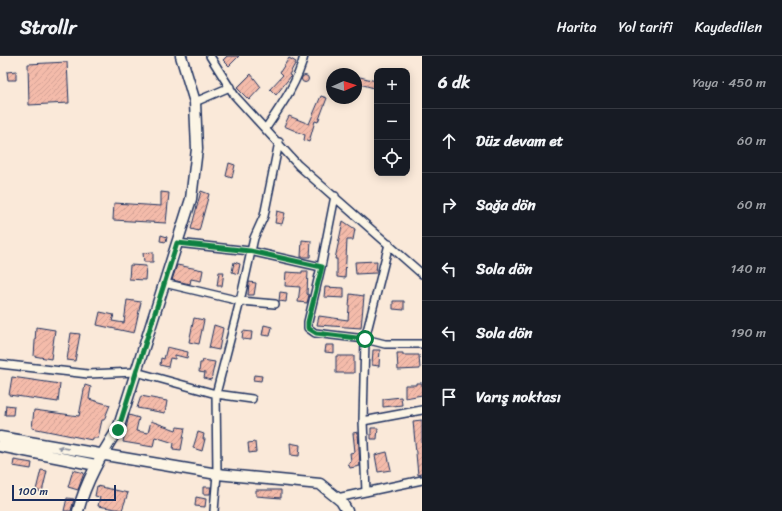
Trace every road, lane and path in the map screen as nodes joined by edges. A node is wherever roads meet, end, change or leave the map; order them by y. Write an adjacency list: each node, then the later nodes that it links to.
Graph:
1 (181, 56): 5 (main road)
2 (210, 56): 4 (street)
3 (304, 56): 6 (street)
4 (230, 87): 5 (street); 6 (street)
5 (196, 102): 9 (main road)
6 (266, 128): 7 (street)
7 (279, 142): 8 (street); 11 (street)
8 (335, 196): 10 (street); 12 (street)
9 (177, 243): 11 (street); 14 (main road)
10 (389, 244): 13 (street); 17 (street)
11 (250, 251): 12 (street); 15 (street)
12 (322, 267): 17 (street)
13 (422, 274)
14 (164, 283): 15 (street); 20 (main road)
15 (240, 301): 16 (street); 21 (street)
16 (276, 304)
17 (365, 339): 18 (street); 24 (street)
18 (422, 344)
19 (0, 364): 20 (street)
20 (136, 372): 21 (street); 27 (main road)
21 (216, 394): 22 (street); 29 (street)
22 (252, 399)
23 (422, 410): 24 (street)
24 (363, 421): 31 (street)
25 (0, 437): 27 (main road, one-way to 25)
26 (0, 446): 28 (main road)
27 (101, 454): 28 (main road); 29 (main road)
28 (96, 465): 33 (main road)
29 (217, 474): 32 (main road); 34 (street)
30 (422, 480): 31 (street)
31 (366, 492): 32 (street)
32 (337, 498): 35 (main road)
33 (78, 511)
34 (214, 511)
35 (347, 511)

